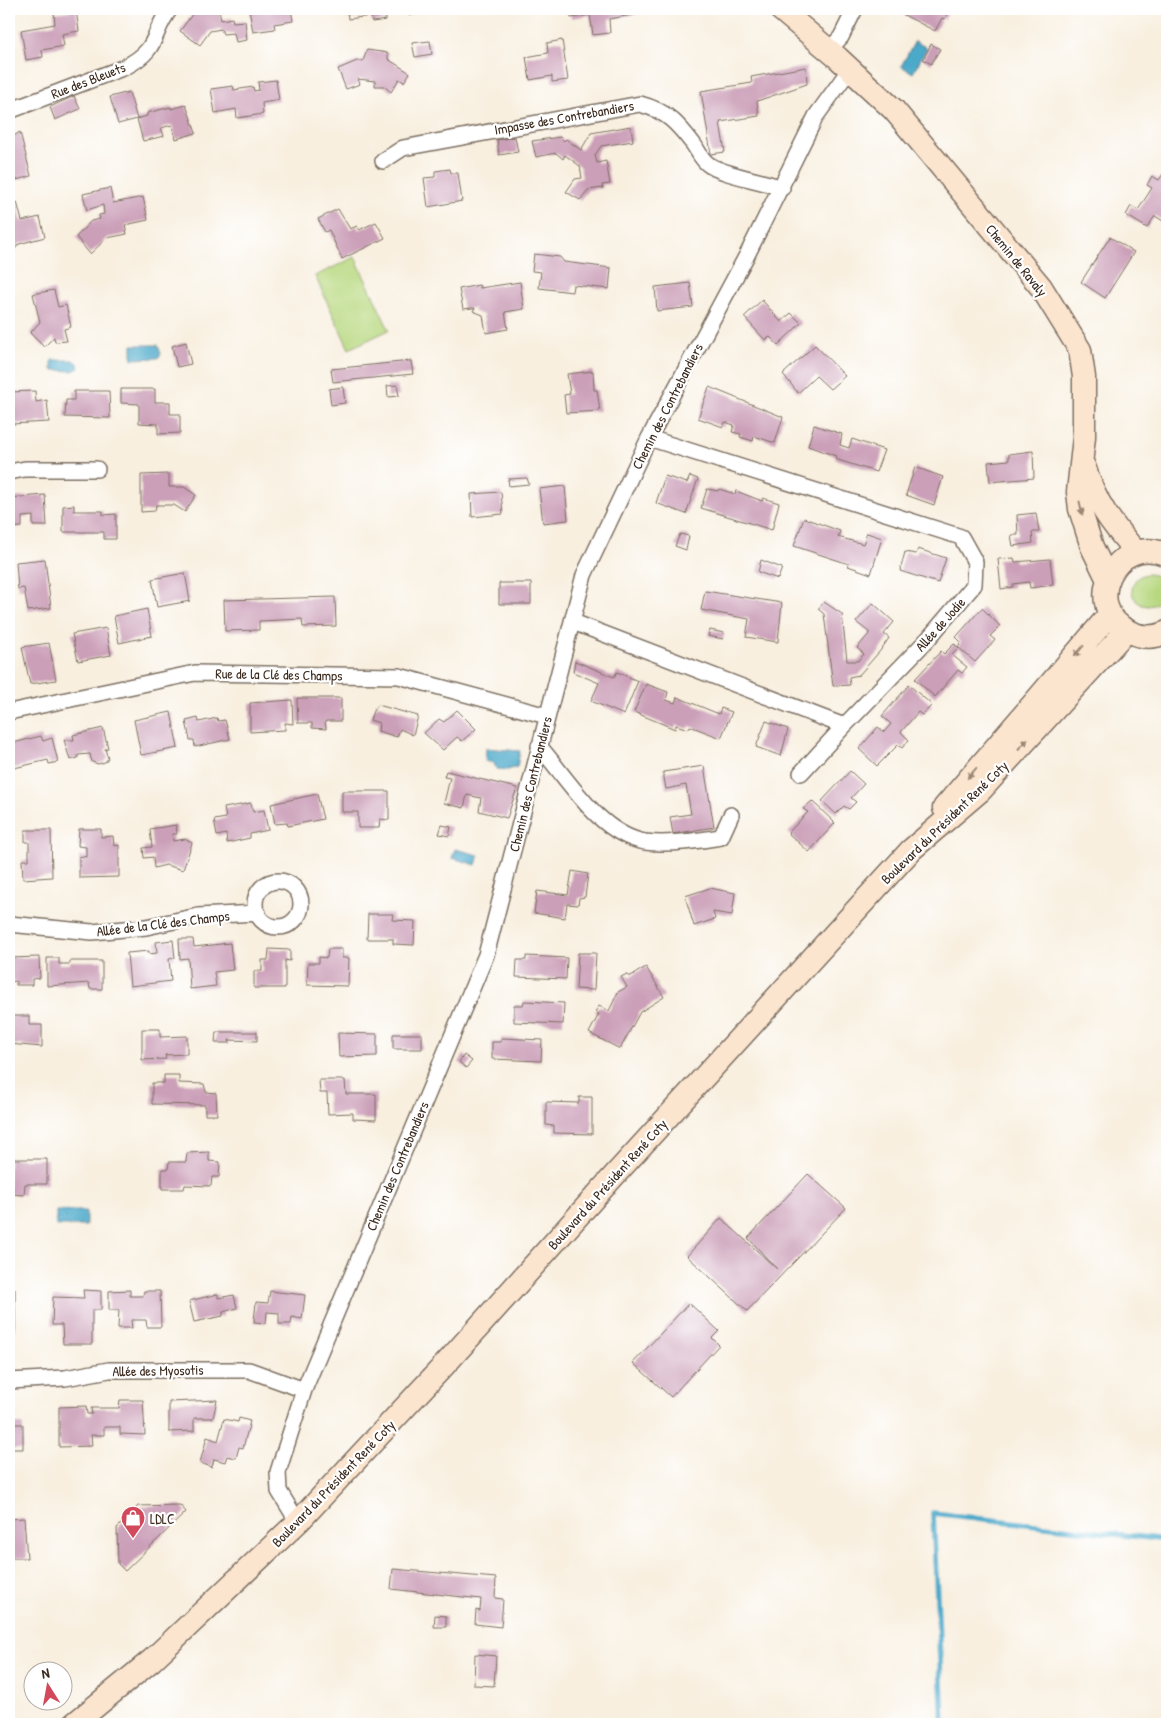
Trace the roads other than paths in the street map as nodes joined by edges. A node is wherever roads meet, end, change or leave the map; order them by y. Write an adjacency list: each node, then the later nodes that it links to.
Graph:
1 (170, 9): 6 (street, Rue des Bleuets)
2 (780, 9): 4 (main road, Chemin de Ravaly)
3 (855, 9): 4 (street)
4 (829, 50): 5 (main road, Chemin de Ravaly)
5 (850, 69): 8 (street, Chemin des Contrebandiers); 10 (main road, Chemin de Ravaly)
6 (9, 111)
7 (383, 161): 8 (street, Impasse des Contrebandiers)
8 (782, 188): 9 (street, Chemin des Contrebandiers)
9 (648, 438): 17 (street, Chemin des Contrebandiers); 22 (street, Allée de Jodie)
10 (1082, 460): 14 (main road); 15 (main road, Chemin de Ravaly, one-way to 15)
11 (97, 469): 12 (street)
12 (9, 472)
13 (1165, 550): 14 (main road)
14 (1136, 552): 15 (main road)
15 (1108, 580): 16 (main road)
16 (1110, 614): 18 (main road); 26 (main road, one-way to 26)
17 (573, 622): 21 (street, Chemin des Contrebandiers); 22 (street)
18 (1126, 631): 19 (main road); 26 (main road, Boulevard du Président René Coty, one-way to 18)
19 (1167, 632)
20 (9, 712): 21 (street, Rue de la Clé des Champs)
21 (547, 716): 23 (street, Chemin des Contrebandiers)
22 (844, 726): 24 (street, Allée de Jodie)
23 (539, 746): 25 (street); 30 (street, Chemin des Contrebandiers)
24 (801, 773)
25 (731, 815)
26 (911, 850): 31 (main road, Boulevard du Président René Coty)
27 (258, 914): 28 (street, Allée de la Clé des Champs)
28 (9, 924)
29 (9, 1381): 30 (street, Allée des Myosotis)
30 (304, 1390): 31 (street, Chemin des Contrebandiers)
31 (300, 1520): 32 (main road, Boulevard du Président René Coty)
32 (74, 1724)

